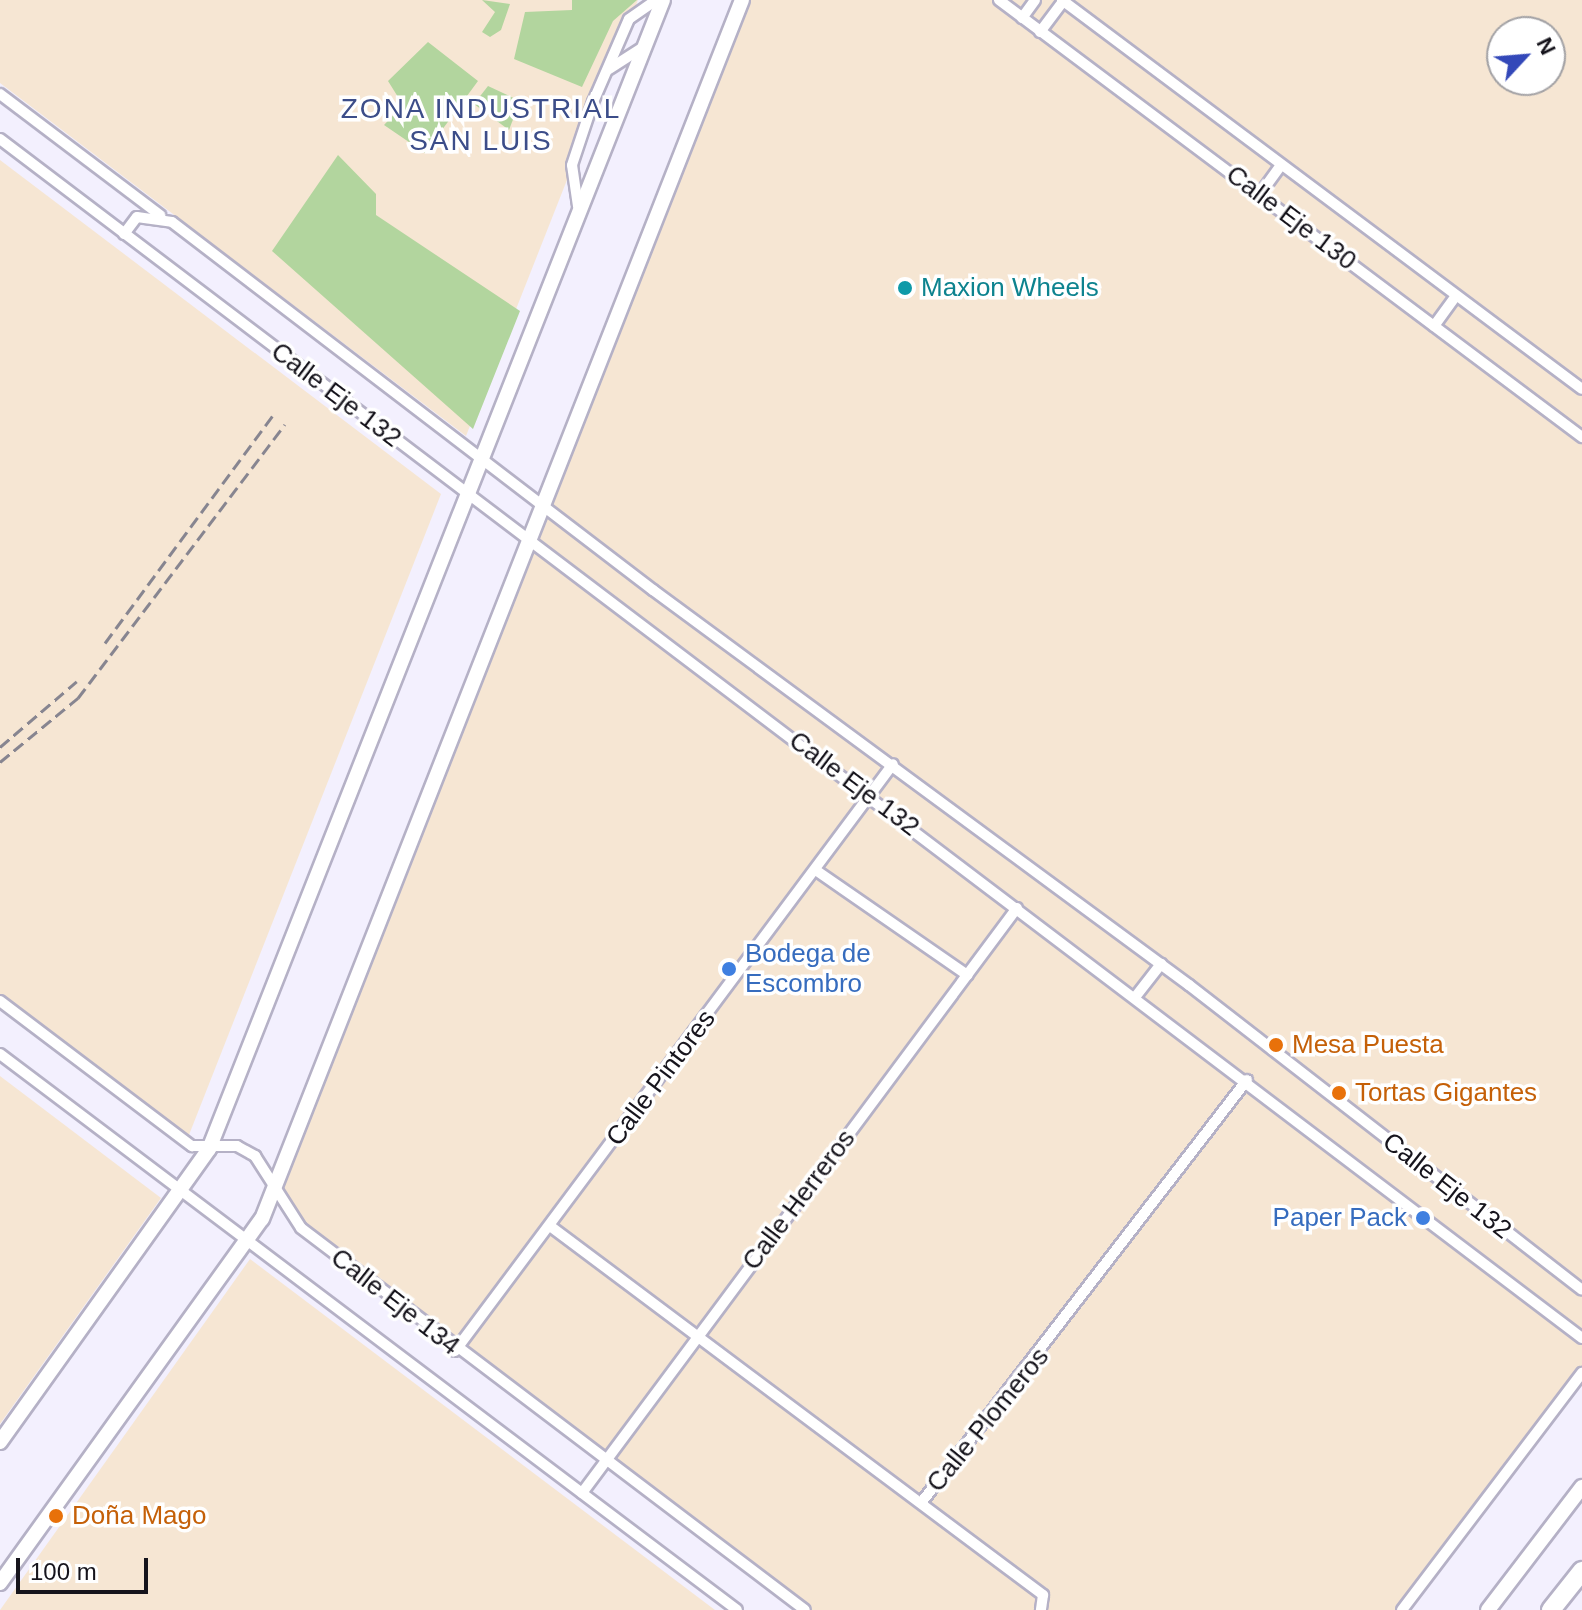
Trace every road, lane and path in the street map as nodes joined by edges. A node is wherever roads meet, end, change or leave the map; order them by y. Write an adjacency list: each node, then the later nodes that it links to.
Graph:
1 (656, 0): 10 (street)
2 (663, 0): 9 (street)
3 (742, 0): 24 (street)
4 (999, 0): 7 (street, Calle Eje 130)
5 (1035, 0): 7 (street)
6 (1063, 0): 8 (street); 13 (street, Calle Eje 130)
7 (1022, 18): 8 (street, Calle Eje 130)
8 (1040, 32): 14 (street, Calle Eje 130)
9 (645, 46): 10 (street); 15 (street)
10 (609, 69): 15 (street)
11 (0, 94): 16 (street, Calle Eje 132)
12 (0, 139): 17 (street, Calle Eje 132)
13 (1280, 166): 14 (street); 18 (street, Calle Eje 130)
14 (1260, 194): 19 (street, Calle Eje 130)
15 (578, 206): 22 (street)
16 (161, 217): 17 (street); 22 (street, Calle Eje 132)
17 (124, 234): 23 (street, Calle Eje 132)
18 (1456, 296): 19 (street); 20 (street, Calle Eje 130)
19 (1434, 326): 21 (street, Calle Eje 130)
20 (1582, 389)
21 (1582, 437)
22 (481, 453): 23 (street); 24 (street, Calle Eje 132)
23 (466, 493): 25 (street, Calle Eje 132); 36 (street)
24 (540, 501): 25 (street); 26 (street, Calle Eje 132)
25 (527, 538): 27 (street, Calle Eje 132); 37 (street)
26 (893, 764): 27 (street, Calle Pintores); 30 (street, Calle Eje 132)
27 (871, 796): 28 (street, Calle Pintores); 29 (street, Calle Eje 132)
28 (817, 871): 31 (street); 39 (street, Calle Pintores)
29 (1017, 908): 31 (street, Calle Herreros); 32 (street, Calle Eje 132)
30 (1161, 964): 32 (street); 41 (street, Calle Eje 132)
31 (967, 975): 42 (street, Calle Herreros)
32 (1136, 996): 35 (street, Calle Eje 132)
33 (0, 1001): 36 (street, Calle Eje 134)
34 (0, 1054): 38 (street, Calle Eje 134)
35 (1247, 1080): 43 (street, Calle Eje 132); 51 (street, Calle Plomeros)
36 (209, 1149): 37 (street, Calle Eje 134); 38 (street)
37 (275, 1188): 40 (street); 44 (street, Calle Eje 134)
38 (183, 1190): 40 (street, Calle Eje 134); 47 (street)
39 (550, 1226): 42 (street, Calle Plomeros); 44 (street, Calle Pintores)
40 (247, 1238): 50 (street, Calle Eje 134); 53 (street)
41 (1582, 1290)
42 (696, 1337): 48 (street, Calle Herreros); 51 (street, Calle Plomeros)
43 (1582, 1338)
44 (455, 1351): 48 (street, Calle Eje 134)
45 (1582, 1373): 46 (street)
46 (1577, 1385): 57 (street)
47 (0, 1442)
48 (605, 1459): 50 (street, Calle Herreros); 55 (street, Calle Eje 134)
49 (1582, 1487): 58 (street)
50 (582, 1493): 54 (street, Calle Eje 134)
51 (921, 1503): 56 (street)
52 (1582, 1571): 59 (highway)
53 (0, 1583)
54 (737, 1610)
55 (805, 1610)
56 (1041, 1610)
57 (1402, 1610)
58 (1488, 1610)
59 (1551, 1610)

